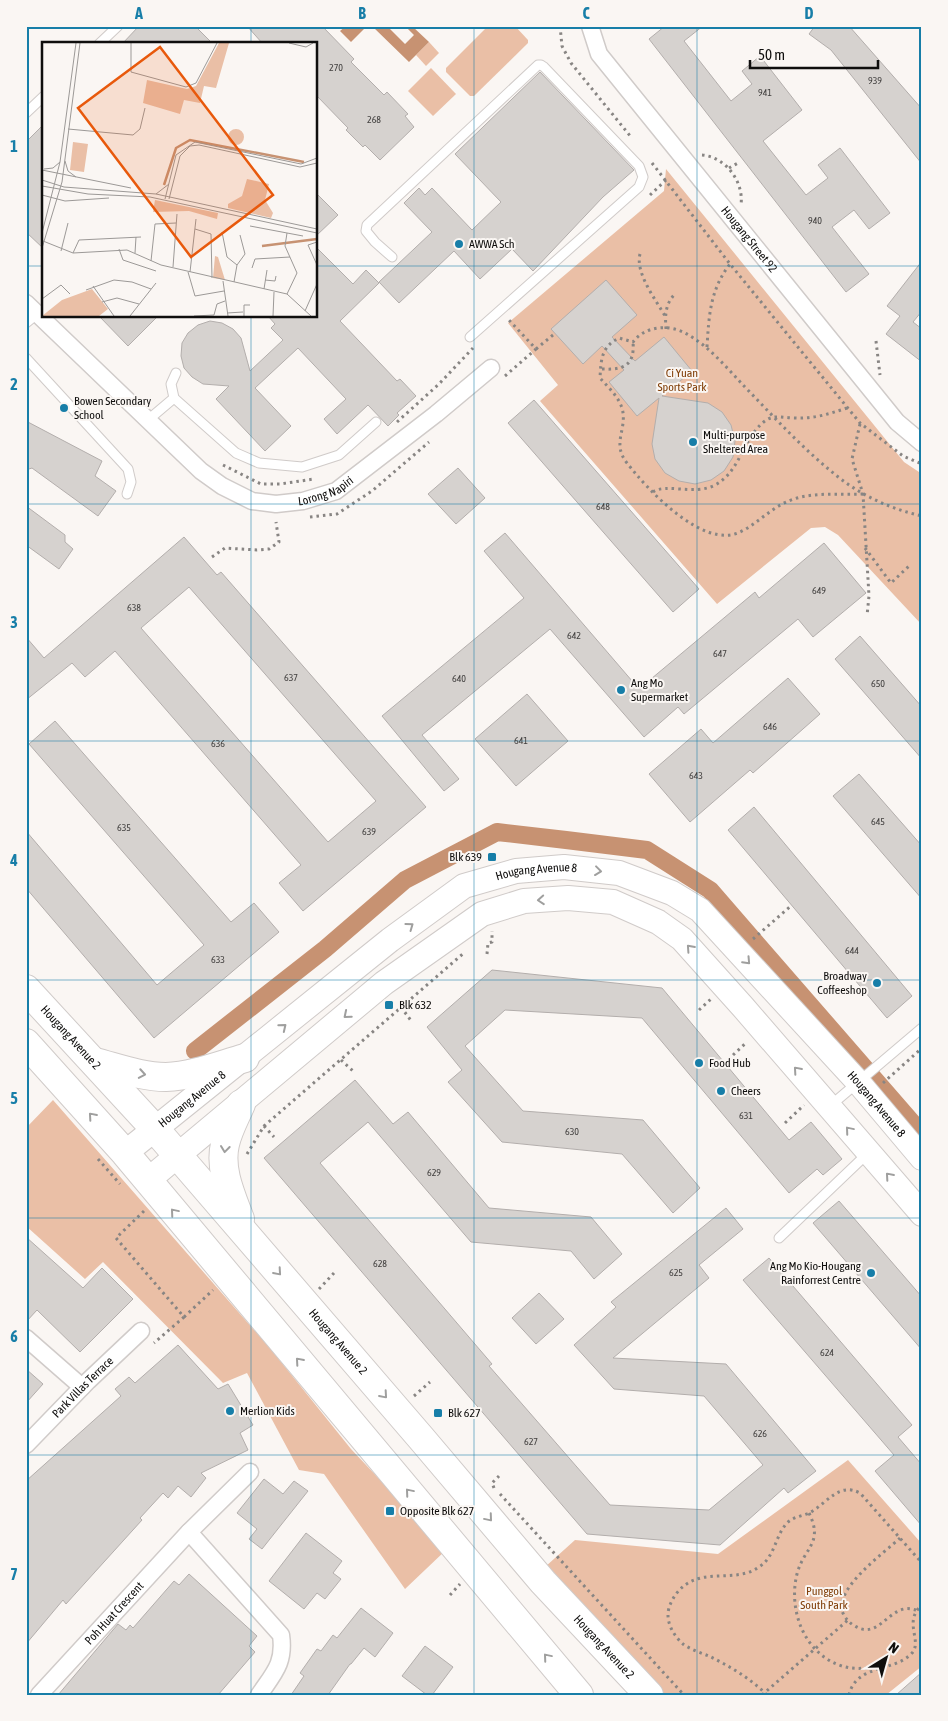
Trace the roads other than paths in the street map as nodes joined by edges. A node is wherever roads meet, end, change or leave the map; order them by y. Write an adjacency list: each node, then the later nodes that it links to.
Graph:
1 (118, 26): 3 (lane)
2 (590, 26): 15 (street, Hougang Street 92)
3 (101, 42)
4 (42, 98): 5 (lane)
5 (26, 113)
6 (392, 257): 8 (lane)
7 (30, 314): 13 (street, Lorong Napiri)
8 (470, 337)
9 (26, 358): 16 (lane)
10 (492, 368): 13 (street, Lorong Napiri)
11 (176, 373): 12 (lane)
12 (174, 398): 13 (lane); 14 (lane)
13 (148, 420)
14 (376, 422)
15 (922, 443)
16 (128, 494)
17 (26, 989): 21 (highway, Hougang Avenue 2)
18 (919, 1031): 22 (lane)
19 (26, 1043): 26 (highway, one-way to 19)
20 (245, 1058): 21 (highway, one-way to 20); 22 (main road, Hougang Avenue 8, one-way to 22); 25 (main road, Hougang Avenue 8)
21 (94, 1062): 25 (highway, Hougang Avenue 2)
22 (863, 1078): 24 (lane); 29 (main road, Hougang Avenue 8)
23 (241, 1104): 24 (main road, one-way to 23); 28 (main road); 32 (highway, one-way to 32)
24 (819, 1104): 27 (main road, one-way to 24)
25 (155, 1129): 26 (main road, Hougang Avenue 8); 28 (highway, Hougang Avenue 2)
26 (125, 1153): 30 (highway)
27 (868, 1153): 31 (main road, one-way to 27); 33 (lane)
28 (177, 1155): 30 (main road); 32 (highway, Hougang Avenue 2)
29 (922, 1158)
30 (147, 1180): 42 (highway, one-way to 30)
31 (917, 1200)
32 (246, 1235): 43 (highway, Hougang Avenue 2, one-way to 43)
33 (779, 1238)
34 (141, 1332): 36 (street, Park Villas Terrace)
35 (26, 1338): 36 (street)
36 (82, 1387): 37 (street, Park Villas Terrace)
37 (26, 1445)
38 (250, 1472): 39 (street, Poh Huat Crescent)
39 (189, 1532): 40 (street, Poh Huat Crescent); 41 (street)
40 (39, 1695)
41 (259, 1695)
42 (578, 1695)
43 (649, 1695)

